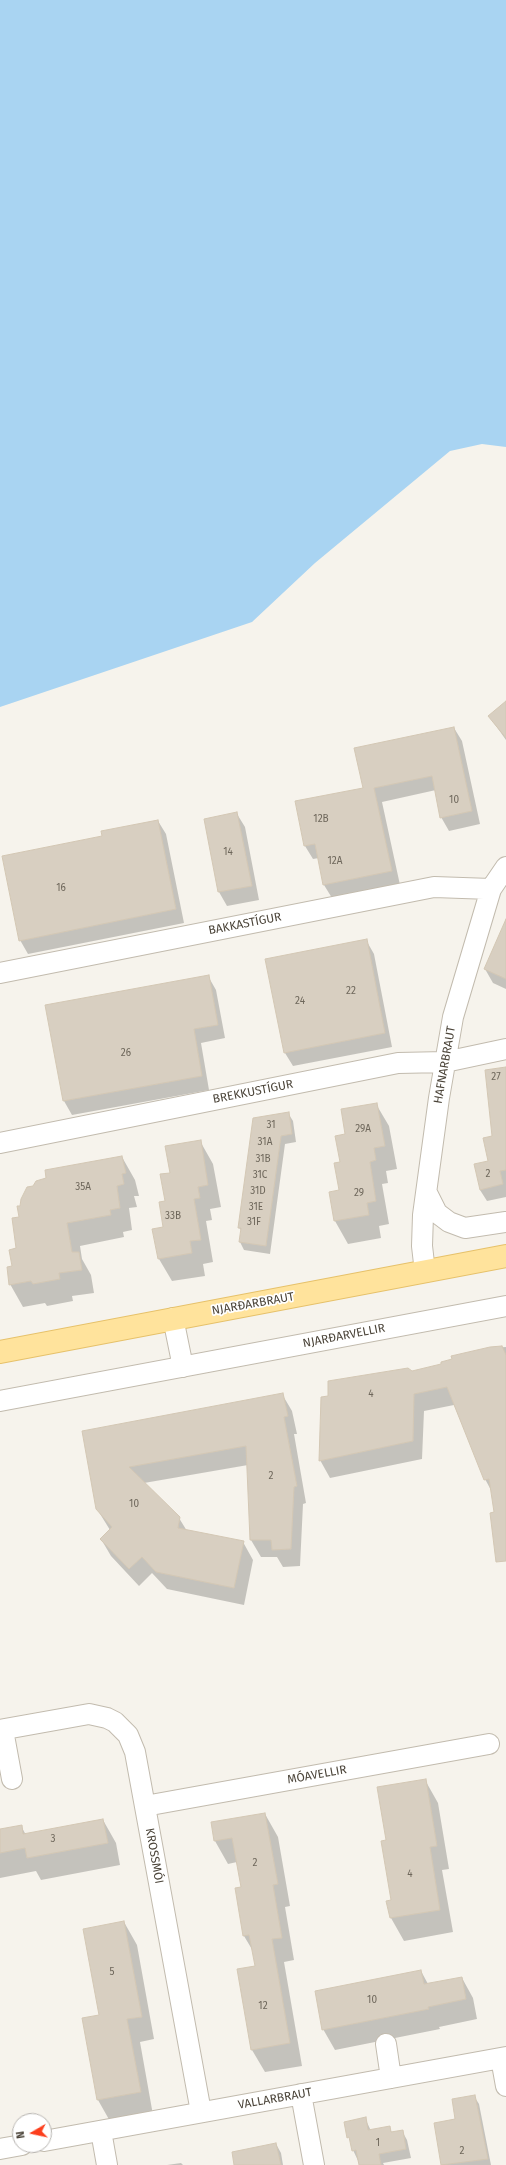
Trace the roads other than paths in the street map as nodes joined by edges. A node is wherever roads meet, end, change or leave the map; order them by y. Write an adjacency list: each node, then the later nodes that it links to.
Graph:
1 (506, 867): 2 (street, HAFNARBRAUT)
2 (491, 890): 3 (street, BAKKASTÍGUR); 5 (street, HAFNARBRAUT)
3 (0, 973)
4 (506, 1049): 5 (street, BREKKUSTÍGUR)
5 (445, 1062): 6 (street, BREKKUSTÍGUR); 7 (street, HAFNARBRAUT)
6 (0, 1144)
7 (427, 1192): 8 (street); 10 (street, HAFNARBRAUT)
8 (506, 1222)
9 (506, 1256): 10 (main road, NJARÐARBRAUT)
10 (425, 1272): 12 (main road, NJARÐARBRAUT)
11 (506, 1306): 14 (street, NJARÐARVELLIR)
12 (173, 1318): 13 (main road, NJARÐARBRAUT); 14 (street)
13 (0, 1352)
14 (183, 1367): 15 (street, NJARÐARVELLIR)
15 (0, 1401)
16 (2, 1730): 18 (street); 19 (street, KROSSMÓI)
17 (489, 1744): 19 (street, MÓAVELLIR)
18 (12, 1779)
19 (145, 1806): 25 (street, KROSSMÓI)
20 (386, 2044): 22 (street)
21 (503, 2057): 22 (street, VALLARBRAUT); 23 (street)
22 (391, 2078): 24 (street, VALLARBRAUT)
23 (506, 2086)
24 (301, 2094): 25 (street, VALLARBRAUT); 31 (street)
25 (202, 2112): 26 (street, VALLARBRAUT)
26 (101, 2131): 27 (street, VALLARBRAUT); 30 (street)
27 (52, 2140)
28 (12, 2147): 29 (street)
29 (0, 2149)
30 (107, 2165)
31 (314, 2165)

